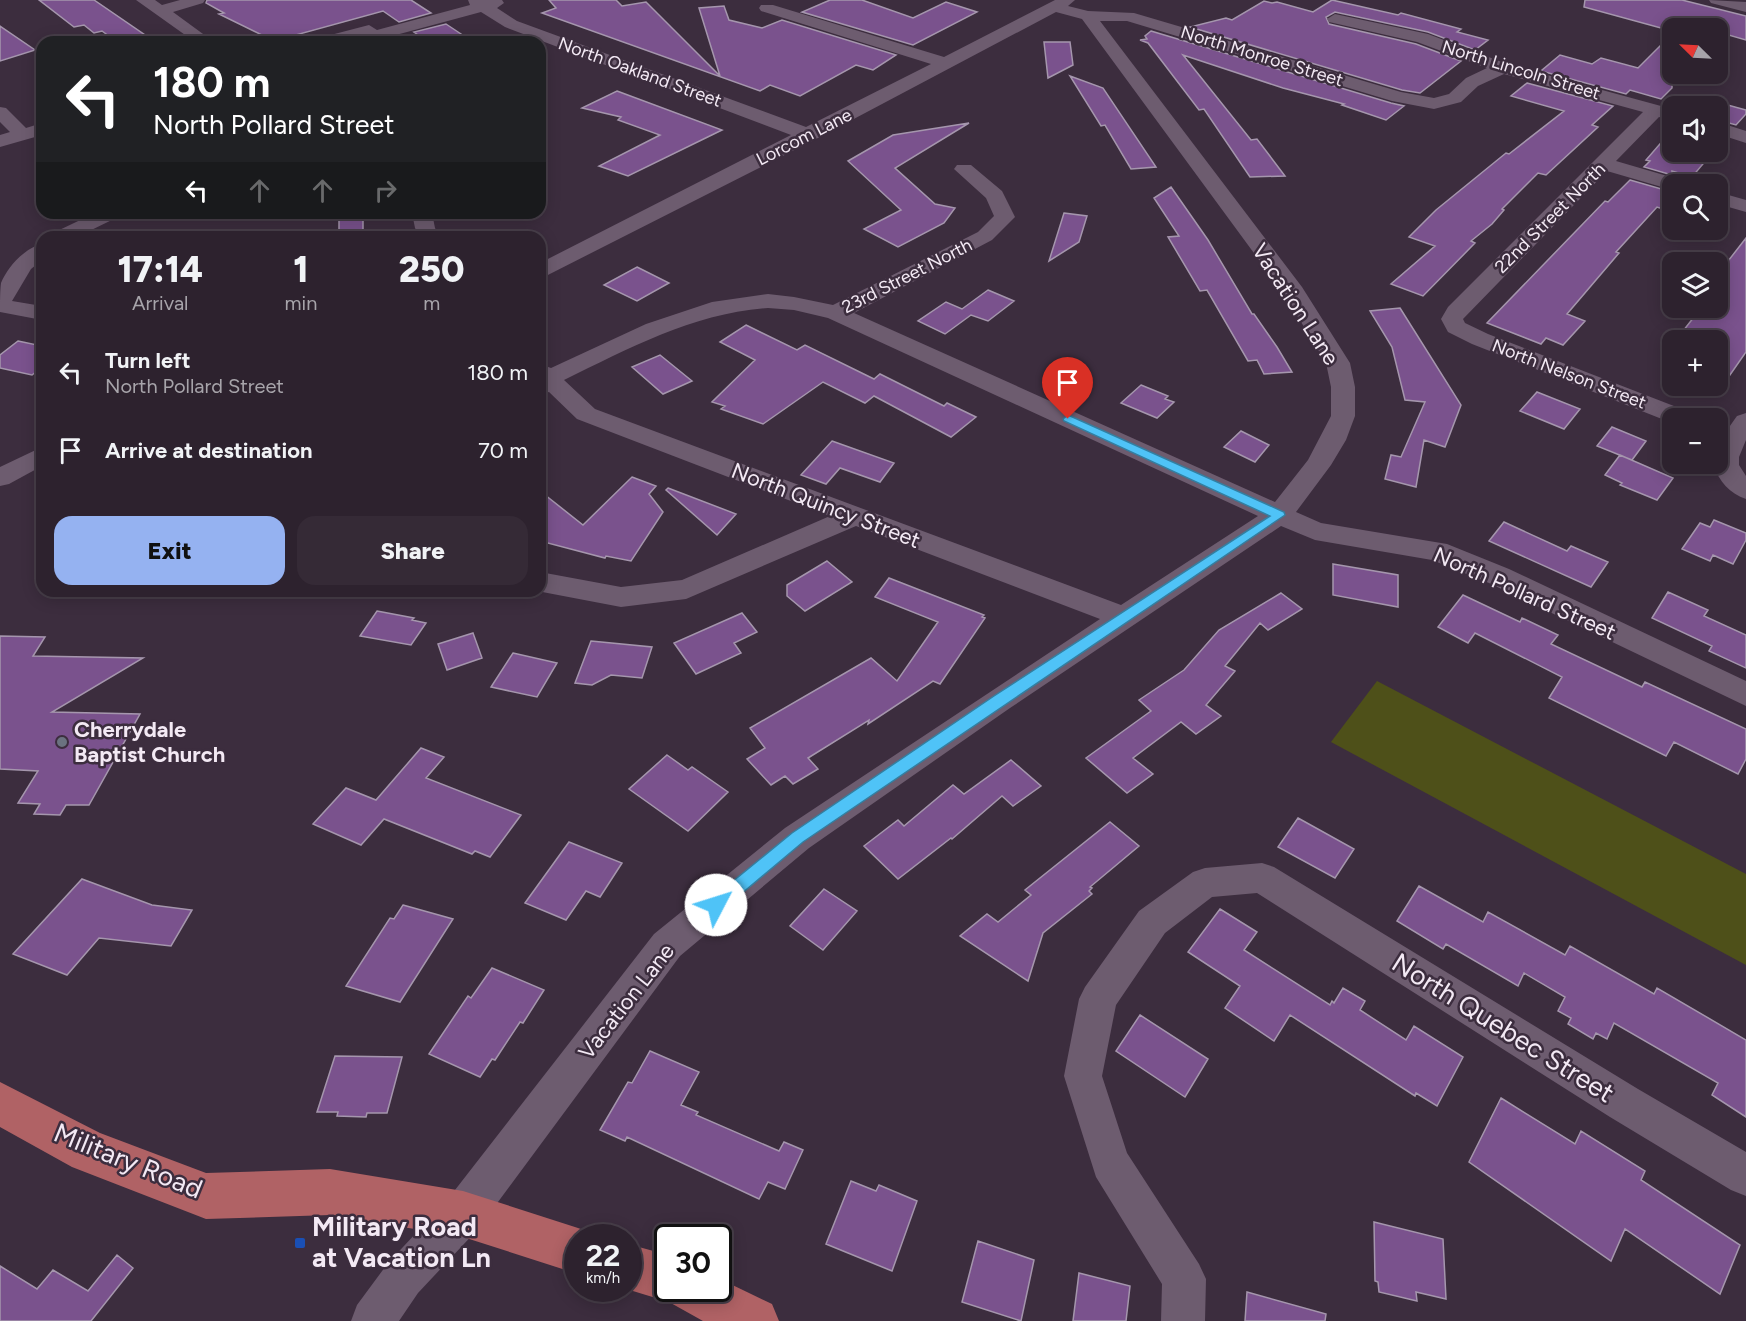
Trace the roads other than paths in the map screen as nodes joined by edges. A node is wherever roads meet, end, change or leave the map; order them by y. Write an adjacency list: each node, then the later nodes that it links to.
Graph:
1 (144, 0): 9 (street)
2 (197, 0): 9 (street)
3 (507, 0): 5 (street)
4 (1717, 0): 6 (street)
5 (479, 2): 12 (street); 13 (street); 14 (street, North Oakland Street)
6 (1746, 7)
7 (767, 8): 16 (street)
8 (1070, 8): 16 (street, Lorcom Lane); 17 (street, North Monroe Street); 48 (street, Vacation Lane)
9 (160, 11): 11 (street)
10 (1335, 19): 17 (street, North Lincoln Street)
11 (197, 36)
12 (348, 36)
13 (370, 36)
14 (543, 36)
15 (546, 37): 25 (street, North Oakland Street)
16 (947, 63): 25 (street, Lorcom Lane)
17 (1502, 68): 19 (street, North Lincoln Street)
18 (0, 112): 23 (street)
19 (1662, 112)
20 (1662, 115): 28 (street, 22nd Street North)
21 (36, 123): 23 (street)
22 (36, 130): 23 (street)
23 (13, 132): 27 (street)
24 (1728, 132): 26 (street)
25 (809, 135): 36 (street, Lorcom Lane)
26 (1746, 136)
27 (0, 141)
28 (1604, 164): 30 (street); 40 (street, 22nd Street North)
29 (964, 169): 39 (street, 23rd Street North)
30 (1662, 181)
31 (1728, 201): 32 (street)
32 (1746, 206)
33 (98, 219): 34 (street)
34 (73, 231)
35 (36, 255): 37 (street)
36 (546, 269)
37 (0, 303): 38 (street)
38 (36, 312)
39 (836, 313): 41 (street, 23rd Street North); 48 (street, North Pollard Street)
40 (1456, 327): 43 (street, North Nelson Street)
41 (546, 377)
42 (546, 382): 49 (street, North Quincy Street)
43 (1662, 410)
44 (1733, 431): 47 (street)
45 (36, 458): 46 (street)
46 (0, 478)
47 (1739, 485)
48 (1279, 515): 51 (street, Vacation Lane); 52 (street, North Pollard Street)
49 (854, 516): 50 (street); 51 (street, North Quincy Street)
50 (546, 583)
51 (1126, 618): 55 (street, Vacation Lane)
52 (1746, 694)
53 (0, 1103): 55 (main road, Military Road)
54 (1746, 1174): 60 (street, North Quebec Street)
55 (463, 1214): 56 (main road, Military Road); 58 (street, Vacation Lane)
56 (564, 1246)
57 (716, 1302): 59 (main road)
58 (373, 1321)
59 (755, 1321)
60 (1183, 1321)

